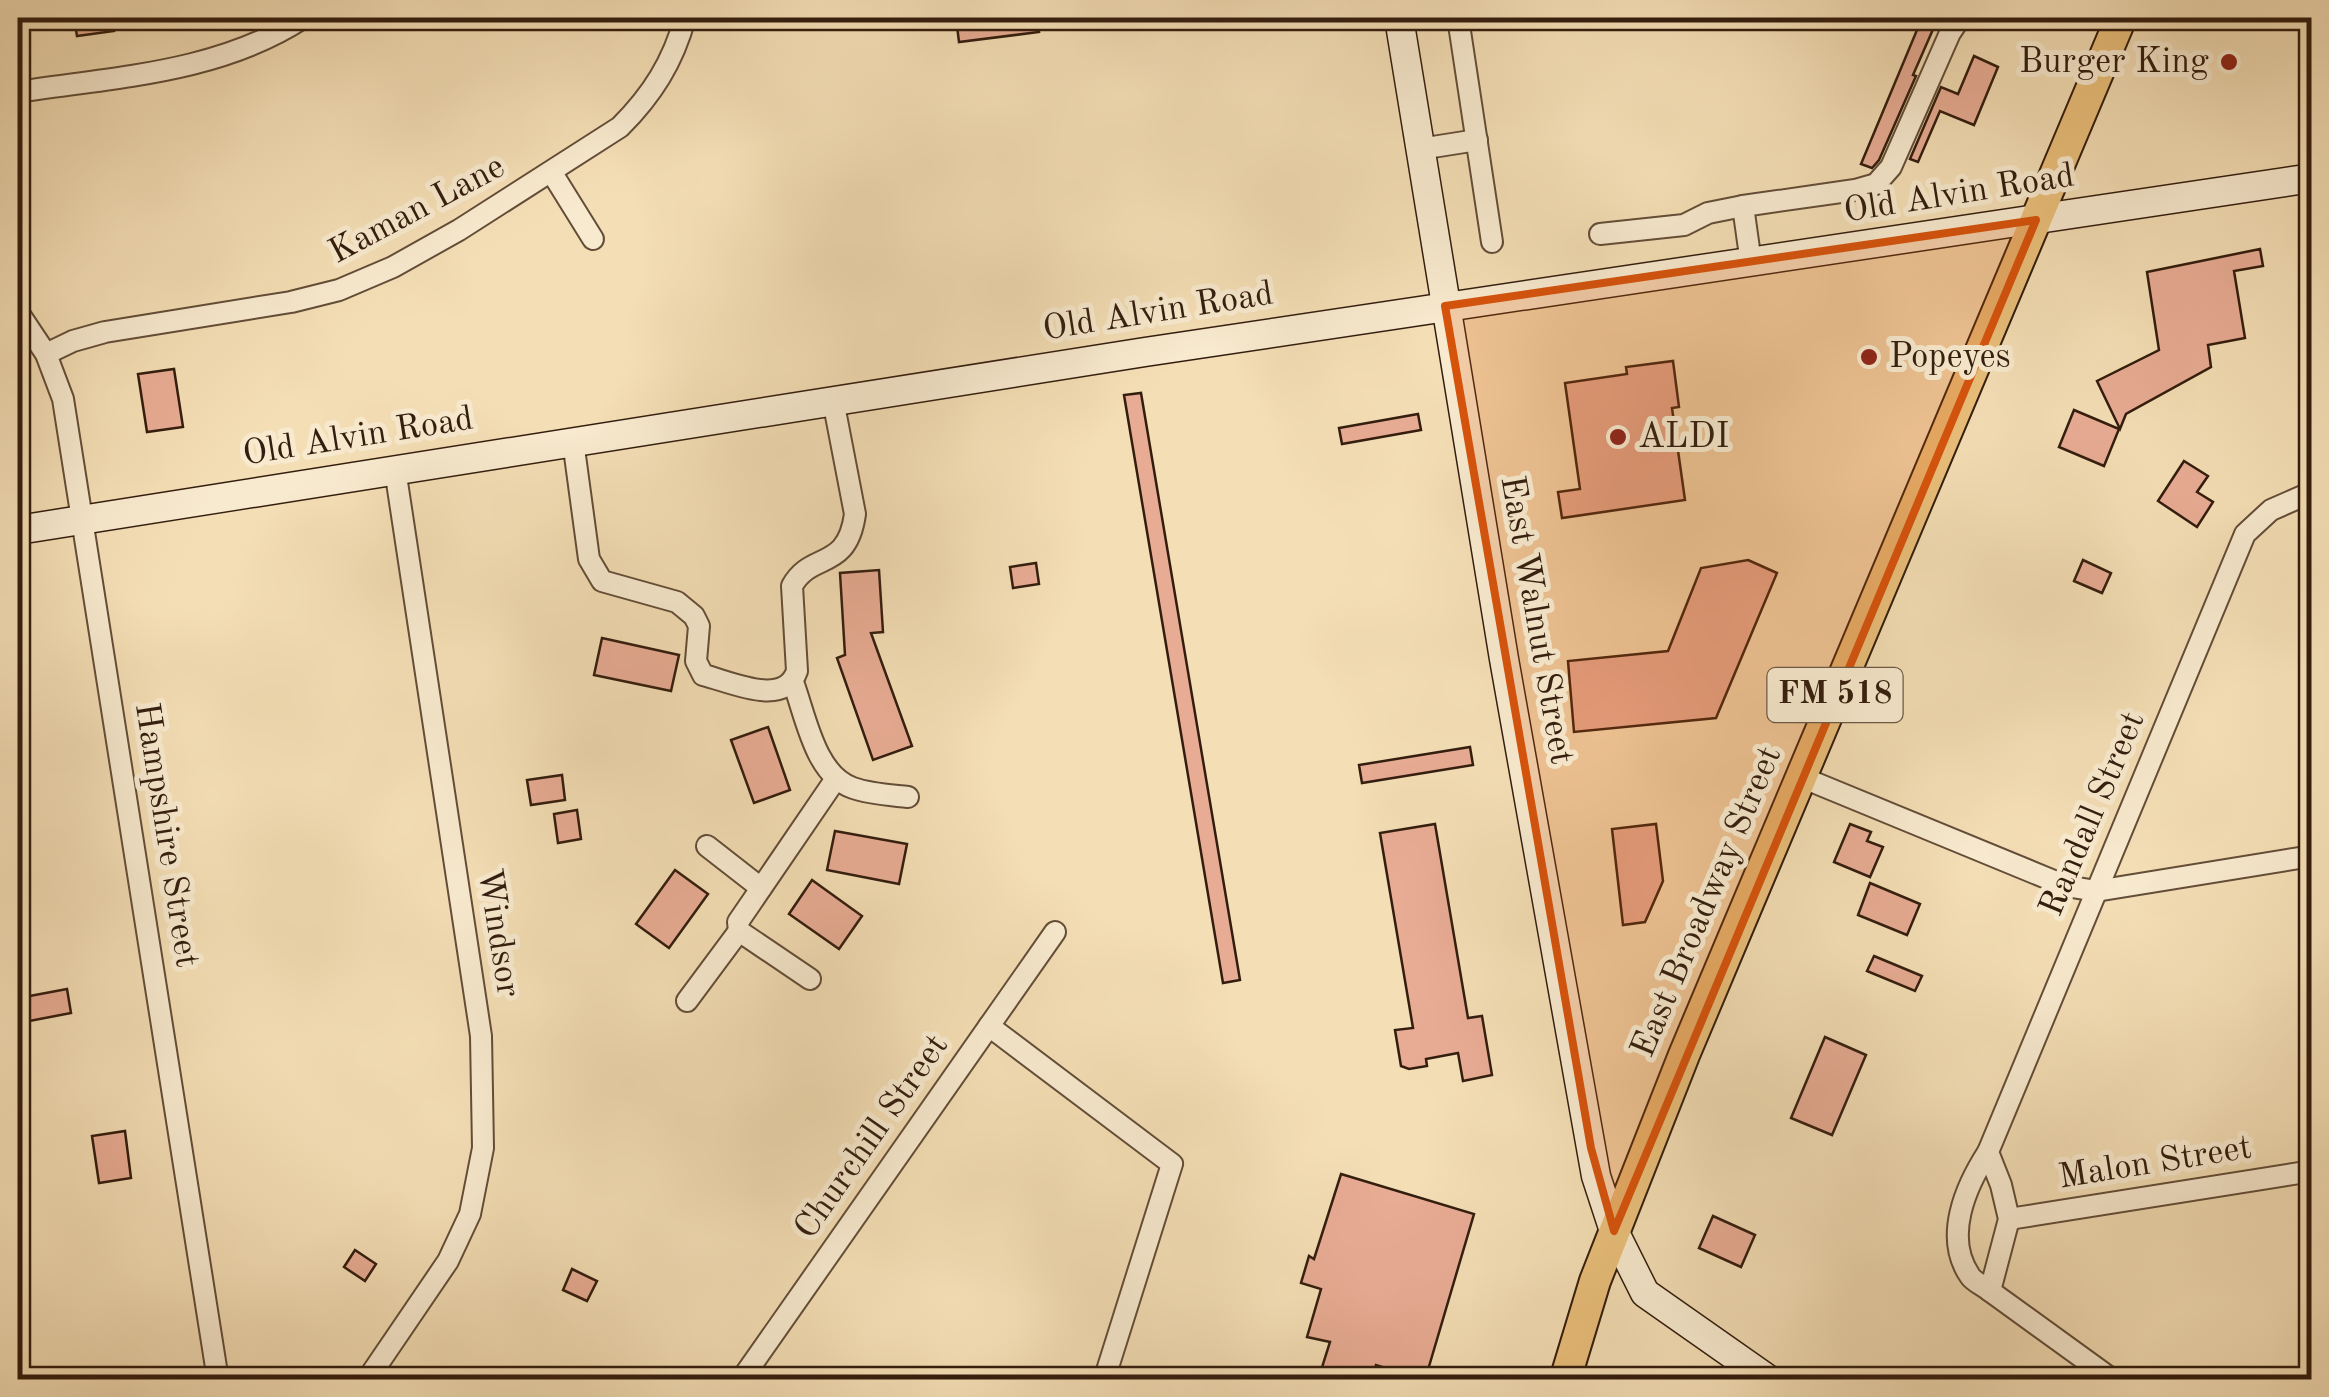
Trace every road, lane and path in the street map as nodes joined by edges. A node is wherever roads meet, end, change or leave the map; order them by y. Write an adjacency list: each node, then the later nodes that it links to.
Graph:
1 (303, 18): 7 (street)
2 (685, 18): 10 (street, Kaman Lane)
3 (1399, 18): 9 (street, East Walnut Street)
4 (1458, 18): 8 (street)
5 (1960, 18): 12 (street)
6 (2121, 18): 13 (main road, East Broadway Street / FM 518)
7 (18, 92)
8 (1477, 140): 9 (street); 16 (street)
9 (1420, 149): 18 (street, East Walnut Street)
10 (552, 173): 15 (street); 20 (street, Kaman Lane)
11 (2312, 178): 13 (street, Old Alvin Road)
12 (1743, 206): 14 (street); 17 (street)
13 (2036, 220): 17 (street, Old Alvin Road); 28 (main road, East Broadway Street / FM 518)
14 (1600, 234)
15 (593, 239)
16 (1492, 242)
17 (1751, 263): 18 (street, Old Alvin Road)
18 (1446, 306): 21 (street, Old Alvin Road); 43 (street, East Walnut Street)
19 (18, 312): 20 (street, Hampshire Street)
20 (46, 354): 25 (street, Hampshire Street)
21 (834, 400): 22 (street, Old Alvin Road); 27 (street)
22 (573, 441): 23 (street, Old Alvin Road); 27 (street)
23 (395, 469): 25 (street, Old Alvin Road); 46 (street, Windsor)
24 (2312, 492): 34 (street, Randall Street)
25 (83, 520): 26 (street, Old Alvin Road); 45 (street, Hampshire Street)
26 (18, 530)
27 (793, 682): 29 (street)
28 (1800, 777): 34 (street); 43 (main road, East Broadway Street / FM 518)
29 (835, 780): 30 (street); 33 (street)
30 (908, 797)
31 (707, 846): 33 (street)
32 (2312, 856): 34 (street)
33 (761, 888): 35 (street)
34 (2096, 891): 40 (street, Randall Street)
35 (739, 932): 37 (street); 38 (street)
36 (1055, 932): 39 (street, Churchill Street)
37 (810, 979)
38 (688, 1001)
39 (990, 1026): 47 (street, Churchill Street); 48 (street)
40 (1988, 1152): 42 (street); 44 (street, Randall Street)
41 (2312, 1171): 42 (street, Malon Street)
42 (2008, 1219): 44 (street)
43 (1614, 1231): 49 (main road, East Broadway Street / FM 518); 50 (street, East Walnut Street)
44 (1990, 1291): 51 (street, Randall Street)
45 (218, 1380)
46 (368, 1380)
47 (741, 1380)
48 (1104, 1380)
49 (1564, 1380)
50 (1769, 1380)
51 (2113, 1380)

